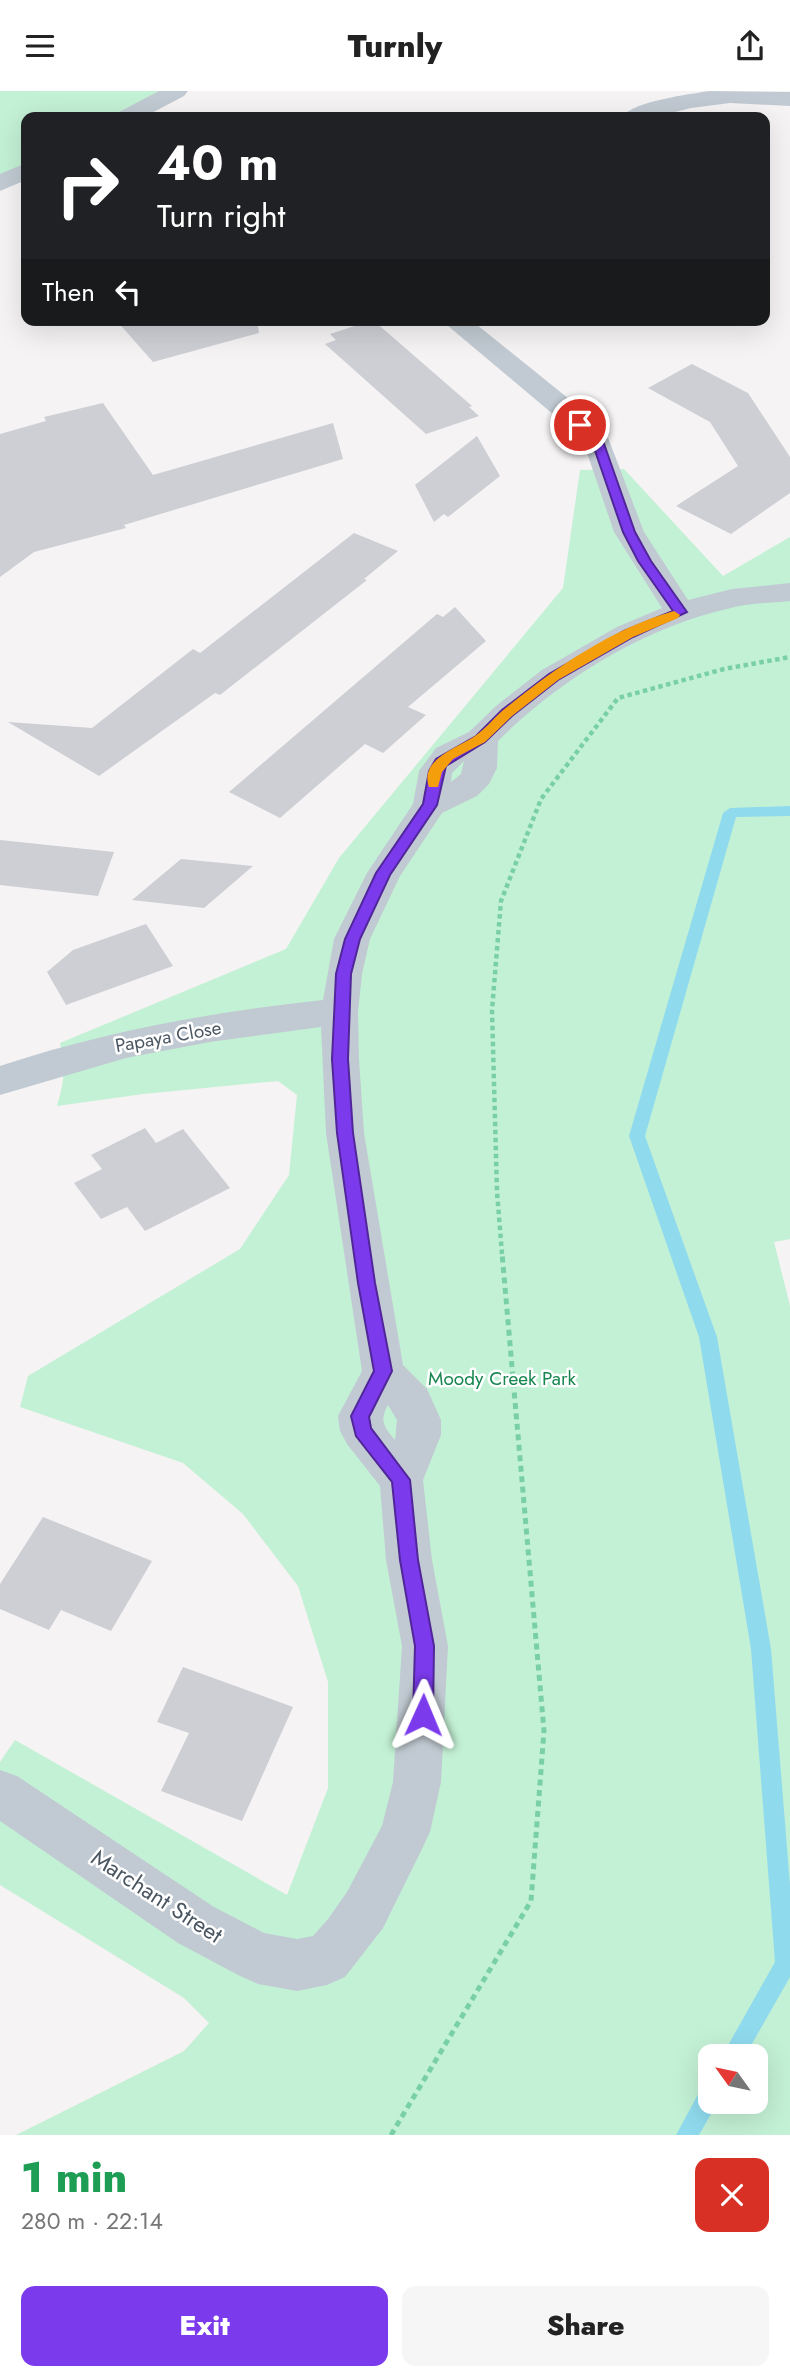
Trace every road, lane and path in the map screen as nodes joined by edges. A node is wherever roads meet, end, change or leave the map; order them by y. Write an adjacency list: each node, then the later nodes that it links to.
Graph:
1 (176, 91): 3 (street)
2 (790, 99): 4 (street)
3 (136, 112)
4 (647, 112)
5 (21, 173): 6 (street)
6 (0, 184)
7 (461, 326): 9 (street)
8 (790, 592): 9 (street)
9 (680, 612): 11 (street)
10 (790, 657): 14 (path)
11 (340, 1012): 12 (street, Papaya Close); 13 (street, Marchant Street)
12 (0, 1081)
13 (0, 1793)
14 (391, 2135)

